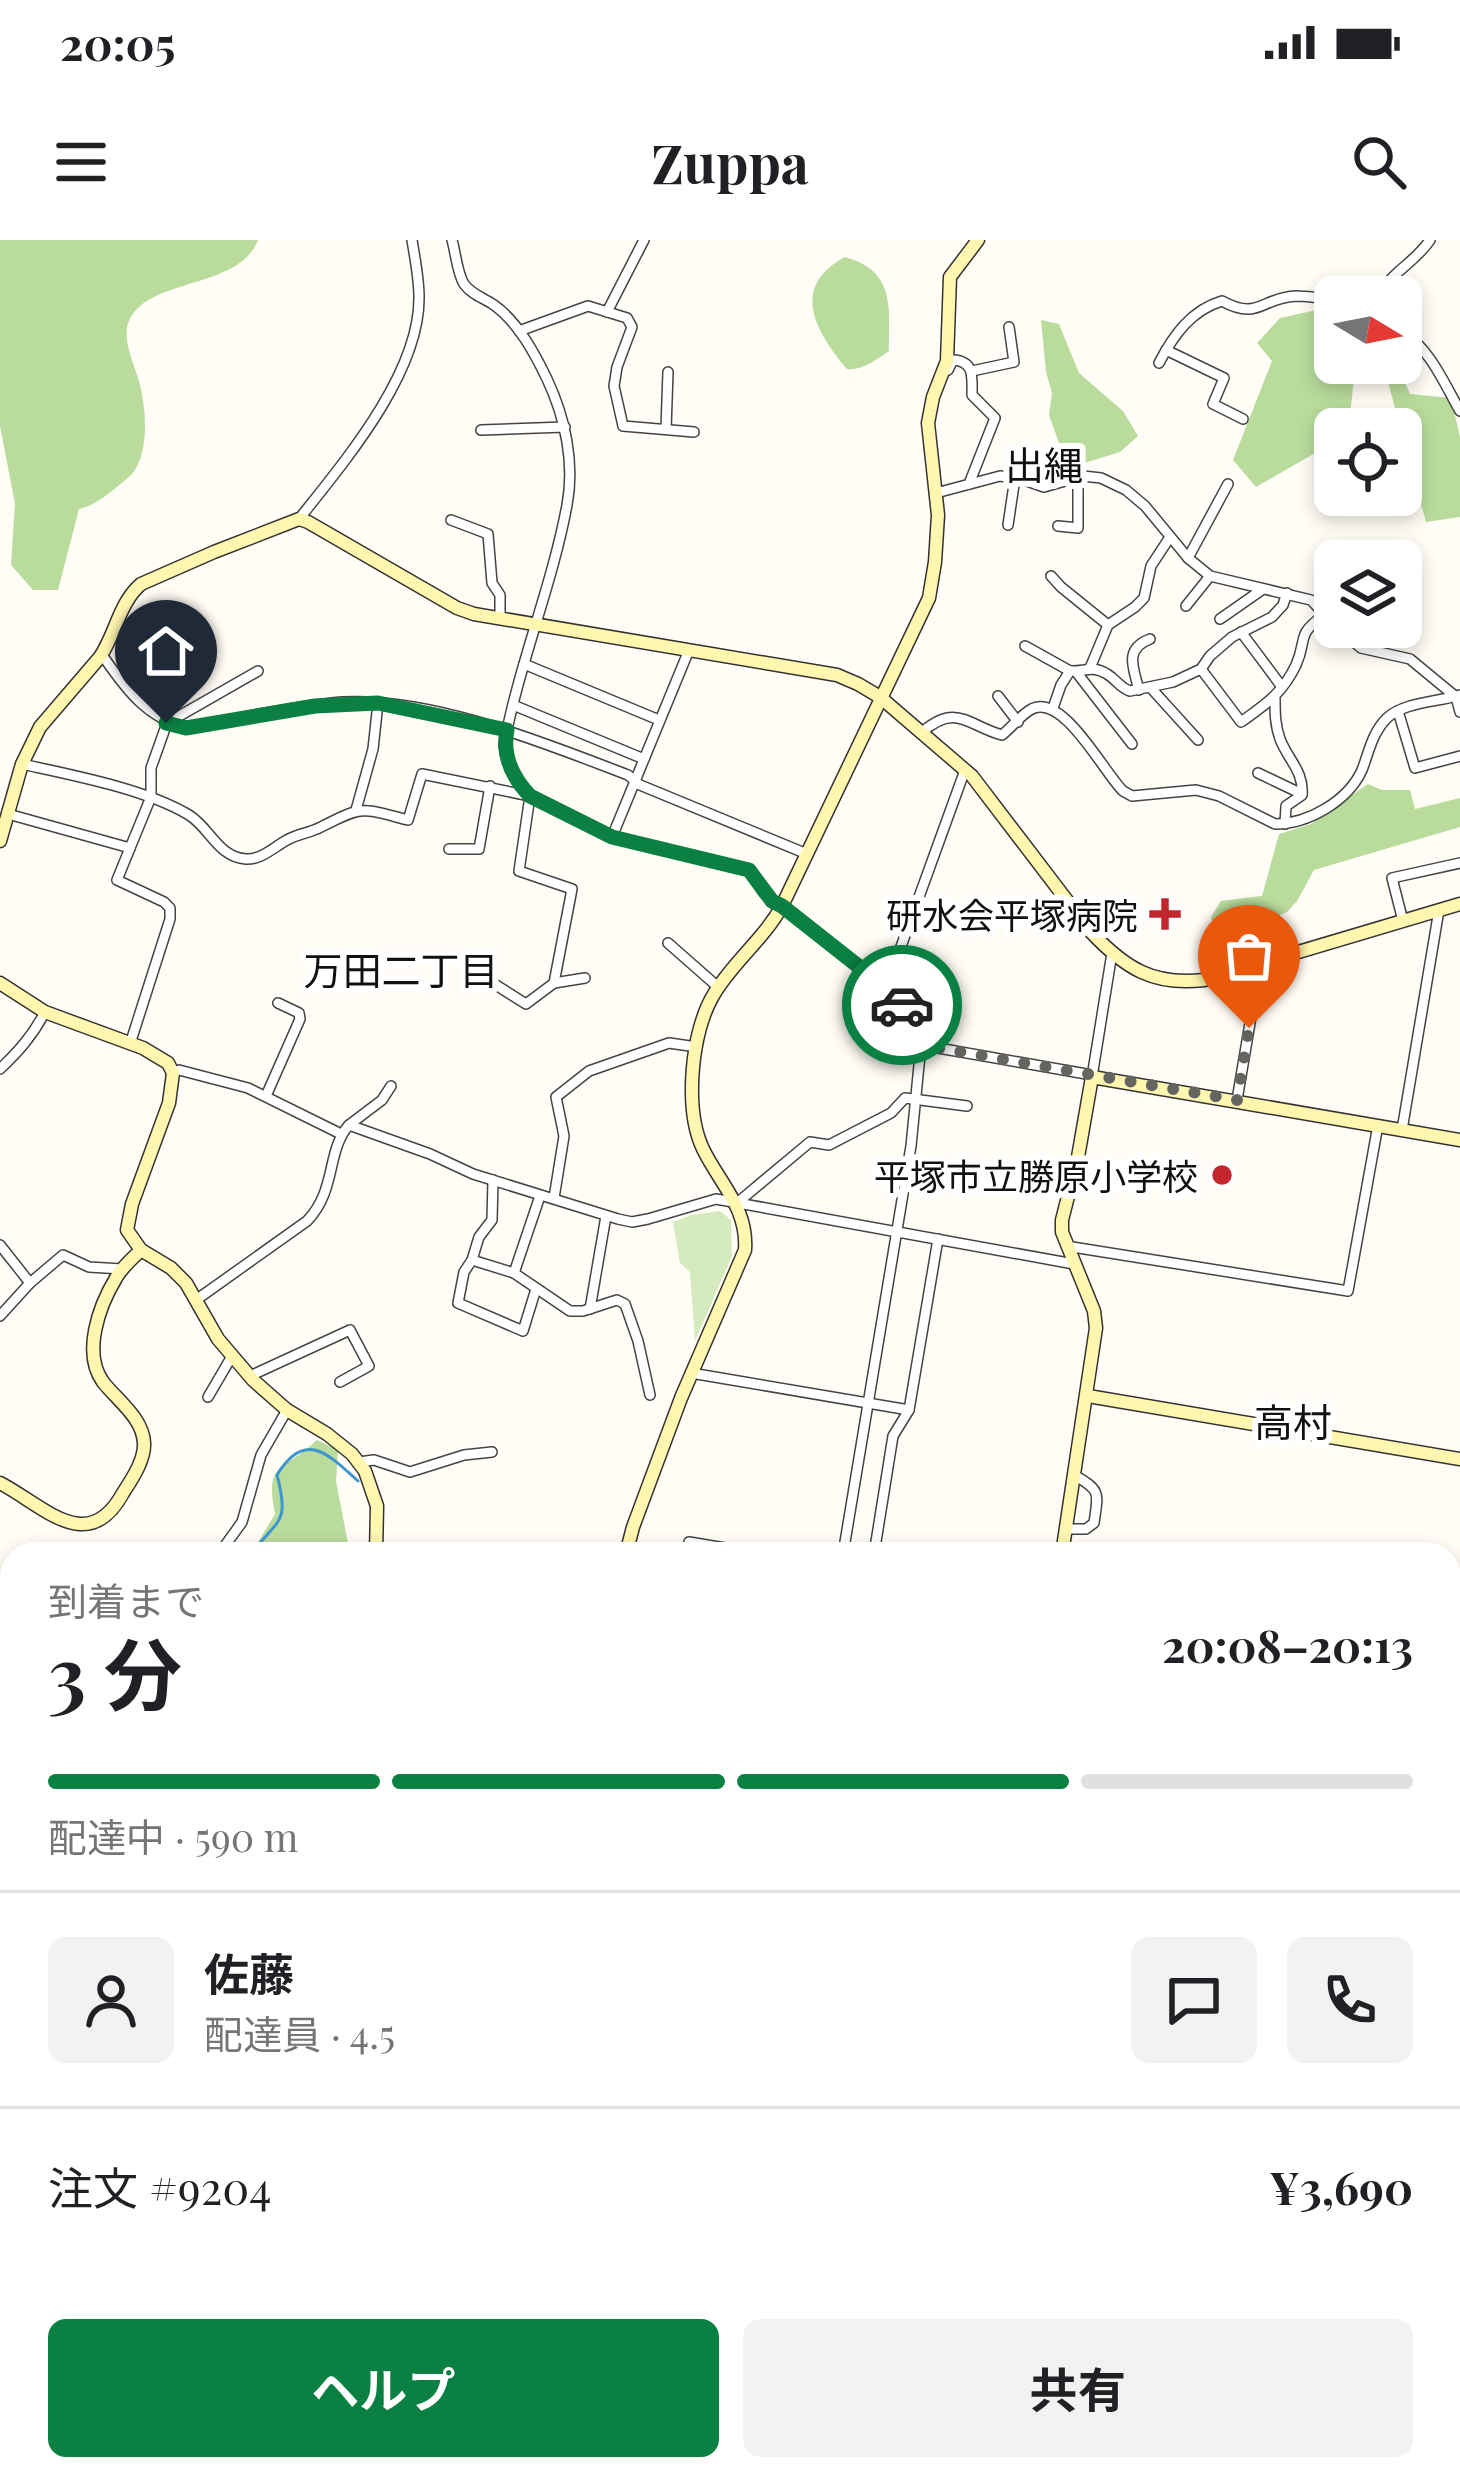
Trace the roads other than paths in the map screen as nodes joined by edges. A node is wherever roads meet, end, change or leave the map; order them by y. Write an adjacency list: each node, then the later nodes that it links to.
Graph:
1 (412, 240): 28 (street)
2 (452, 240): 10 (street)
3 (644, 240): 8 (street)
4 (978, 240): 16 (street)
5 (1430, 240): 6 (street)
6 (1392, 276)
7 (1314, 297): 12 (street)
8 (607, 312): 10 (street); 20 (street)
9 (1009, 327): 14 (street)
10 (519, 331): 19 (street)
11 (1422, 348): 17 (street)
12 (1166, 350): 13 (street); 18 (street)
13 (1159, 362)
14 (972, 370): 16 (street); 25 (street)
15 (668, 372): 20 (street)
16 (941, 374): 27 (street)
17 (1460, 411)
18 (1243, 419)
19 (565, 427): 21 (street); 43 (street)
20 (666, 429): 22 (street)
21 (482, 430)
22 (694, 432)
23 (1015, 478): 24 (street); 25 (street); 30 (street)
24 (1078, 478): 31 (street); 32 (street)
25 (969, 484): 27 (street)
26 (1228, 484): 33 (street)
27 (936, 493): 60 (street)
28 (299, 519): 40 (street); 50 (street)
29 (452, 520): 40 (street)
30 (1008, 525)
31 (1058, 526)
32 (1170, 537): 33 (street); 44 (street)
33 (1188, 558): 35 (street)
34 (1051, 576): 44 (street)
35 (1210, 576): 36 (street); 39 (street)
36 (1264, 589): 37 (street); 41 (street)
37 (1287, 592): 38 (street); 45 (street)
38 (1314, 603)
39 (1186, 606)
40 (500, 619): 43 (street)
41 (1220, 619)
42 (1314, 622): 56 (street)
43 (536, 625): 49 (street); 51 (street)
44 (1108, 625): 52 (street)
45 (1240, 632): 53 (street); 56 (street)
46 (1150, 639): 57 (street)
47 (1025, 646): 55 (street)
48 (1360, 648): 59 (street)
49 (688, 650): 60 (street); 67 (street)
50 (100, 657): 69 (street); 76 (street)
51 (524, 664): 63 (street); 67 (street)
52 (1090, 668): 55 (street); 57 (street)
53 (1201, 669): 57 (street); 61 (street)
54 (258, 671): 69 (street)
55 (1073, 672): 64 (street); 73 (street)
56 (1282, 687): 61 (street)
57 (1144, 688): 72 (street)
58 (998, 696): 68 (street)
59 (1458, 696): 65 (street); 66 (street)
60 (880, 698): 71 (street); 91 (street)
61 (1275, 698): 81 (street)
62 (378, 703): 69 (street); 70 (street); 84 (street)
63 (513, 705): 70 (street); 75 (street)
64 (1053, 708): 68 (street); 86 (street)
65 (1398, 711): 74 (street); 86 (street)
66 (1460, 712)
67 (659, 720): 75 (street)
68 (1018, 722): 71 (street)
69 (166, 723): 82 (street)
70 (507, 730): 79 (street); 83 (street)
71 (922, 732): 77 (street)
72 (1198, 740)
73 (1132, 744)
74 (1460, 756)
75 (644, 759): 79 (street)
76 (22, 764): 82 (street); 85 (street)
77 (965, 770): 98 (street); 105 (street)
78 (1258, 773): 81 (street)
79 (635, 779): 87 (street); 91 (street)
80 (490, 786): 83 (street); 84 (street); 90 (street)
81 (1302, 795): 86 (street)
82 (151, 796): 84 (street); 89 (street)
83 (530, 796): 87 (street); 102 (street)
84 (356, 809)
85 (8, 814): 88 (street); 89 (street)
86 (1285, 824)
87 (612, 837): 94 (street)
88 (0, 841)
89 (130, 848): 108 (street)
90 (449, 849)
91 (807, 854): 94 (street)
92 (1460, 863): 96 (street)
93 (1460, 904): 95 (street)
94 (782, 906): 104 (street); 105 (street)
95 (1439, 910): 96 (street); 121 (street)
96 (1402, 920): 99 (street)
97 (668, 943): 104 (street)
98 (1112, 953): 99 (street); 113 (street)
99 (1260, 964): 117 (street)
100 (466, 966): 102 (street)
101 (585, 978): 102 (street)
102 (554, 982)
103 (0, 983): 107 (street)
104 (718, 987): 110 (street)
105 (886, 988): 109 (street)
106 (278, 1003): 115 (street)
107 (45, 1012): 108 (street); 111 (street)
108 (131, 1041): 112 (street)
109 (921, 1045): 113 (street); 116 (street)
110 (697, 1047): 125 (street); 126 (street)
111 (0, 1069)
112 (173, 1073): 115 (street); 132 (street)
113 (1092, 1076): 117 (street); 131 (street)
114 (391, 1085): 120 (street)
115 (266, 1096): 120 (street)
116 (916, 1097): 118 (street); 126 (street); 128 (street)
117 (1237, 1100): 119 (street)
118 (967, 1106)
119 (1378, 1125): 121 (street); 131 (street)
120 (345, 1129): 123 (street); 139 (street)
121 (1402, 1130): 122 (street)
122 (1460, 1140)
123 (493, 1180): 124 (street); 133 (street)
124 (540, 1196): 125 (street); 136 (street)
125 (554, 1198): 127 (street)
126 (737, 1203): 127 (street); 128 (street); 143 (street)
127 (606, 1216): 140 (street)
128 (896, 1232): 129 (street); 149 (street)
129 (938, 1239): 134 (street); 151 (street)
130 (0, 1245): 137 (street)
131 (1066, 1246): 134 (street)
132 (140, 1250): 135 (street); 139 (street)
133 (472, 1260): 136 (street); 138 (street)
134 (1074, 1264): 147 (street)
135 (122, 1269): 137 (street); 156 (street)
136 (514, 1273): 138 (street)
137 (30, 1283): 141 (street)
138 (536, 1289): 140 (street)
139 (196, 1300): 142 (street)
140 (590, 1309): 146 (street)
141 (0, 1316)
142 (232, 1356): 144 (street); 148 (street)
143 (692, 1373): 149 (street); 160 (street)
144 (250, 1376): 145 (street); 150 (street)
145 (340, 1382)
146 (650, 1395)
147 (1088, 1396): 153 (street); 155 (street)
148 (208, 1397)
149 (869, 1403): 151 (street); 161 (street)
150 (287, 1410): 154 (street); 158 (street)
151 (909, 1410): 162 (street)
152 (492, 1452): 154 (street)
153 (1460, 1459)
154 (358, 1462): 159 (street)
155 (1074, 1475): 157 (street); 157 (street)
156 (0, 1484)
157 (1066, 1529): 163 (street)
158 (228, 1542)
159 (376, 1542)
160 (629, 1542)
161 (844, 1542)
162 (876, 1542)
163 (1064, 1542)

